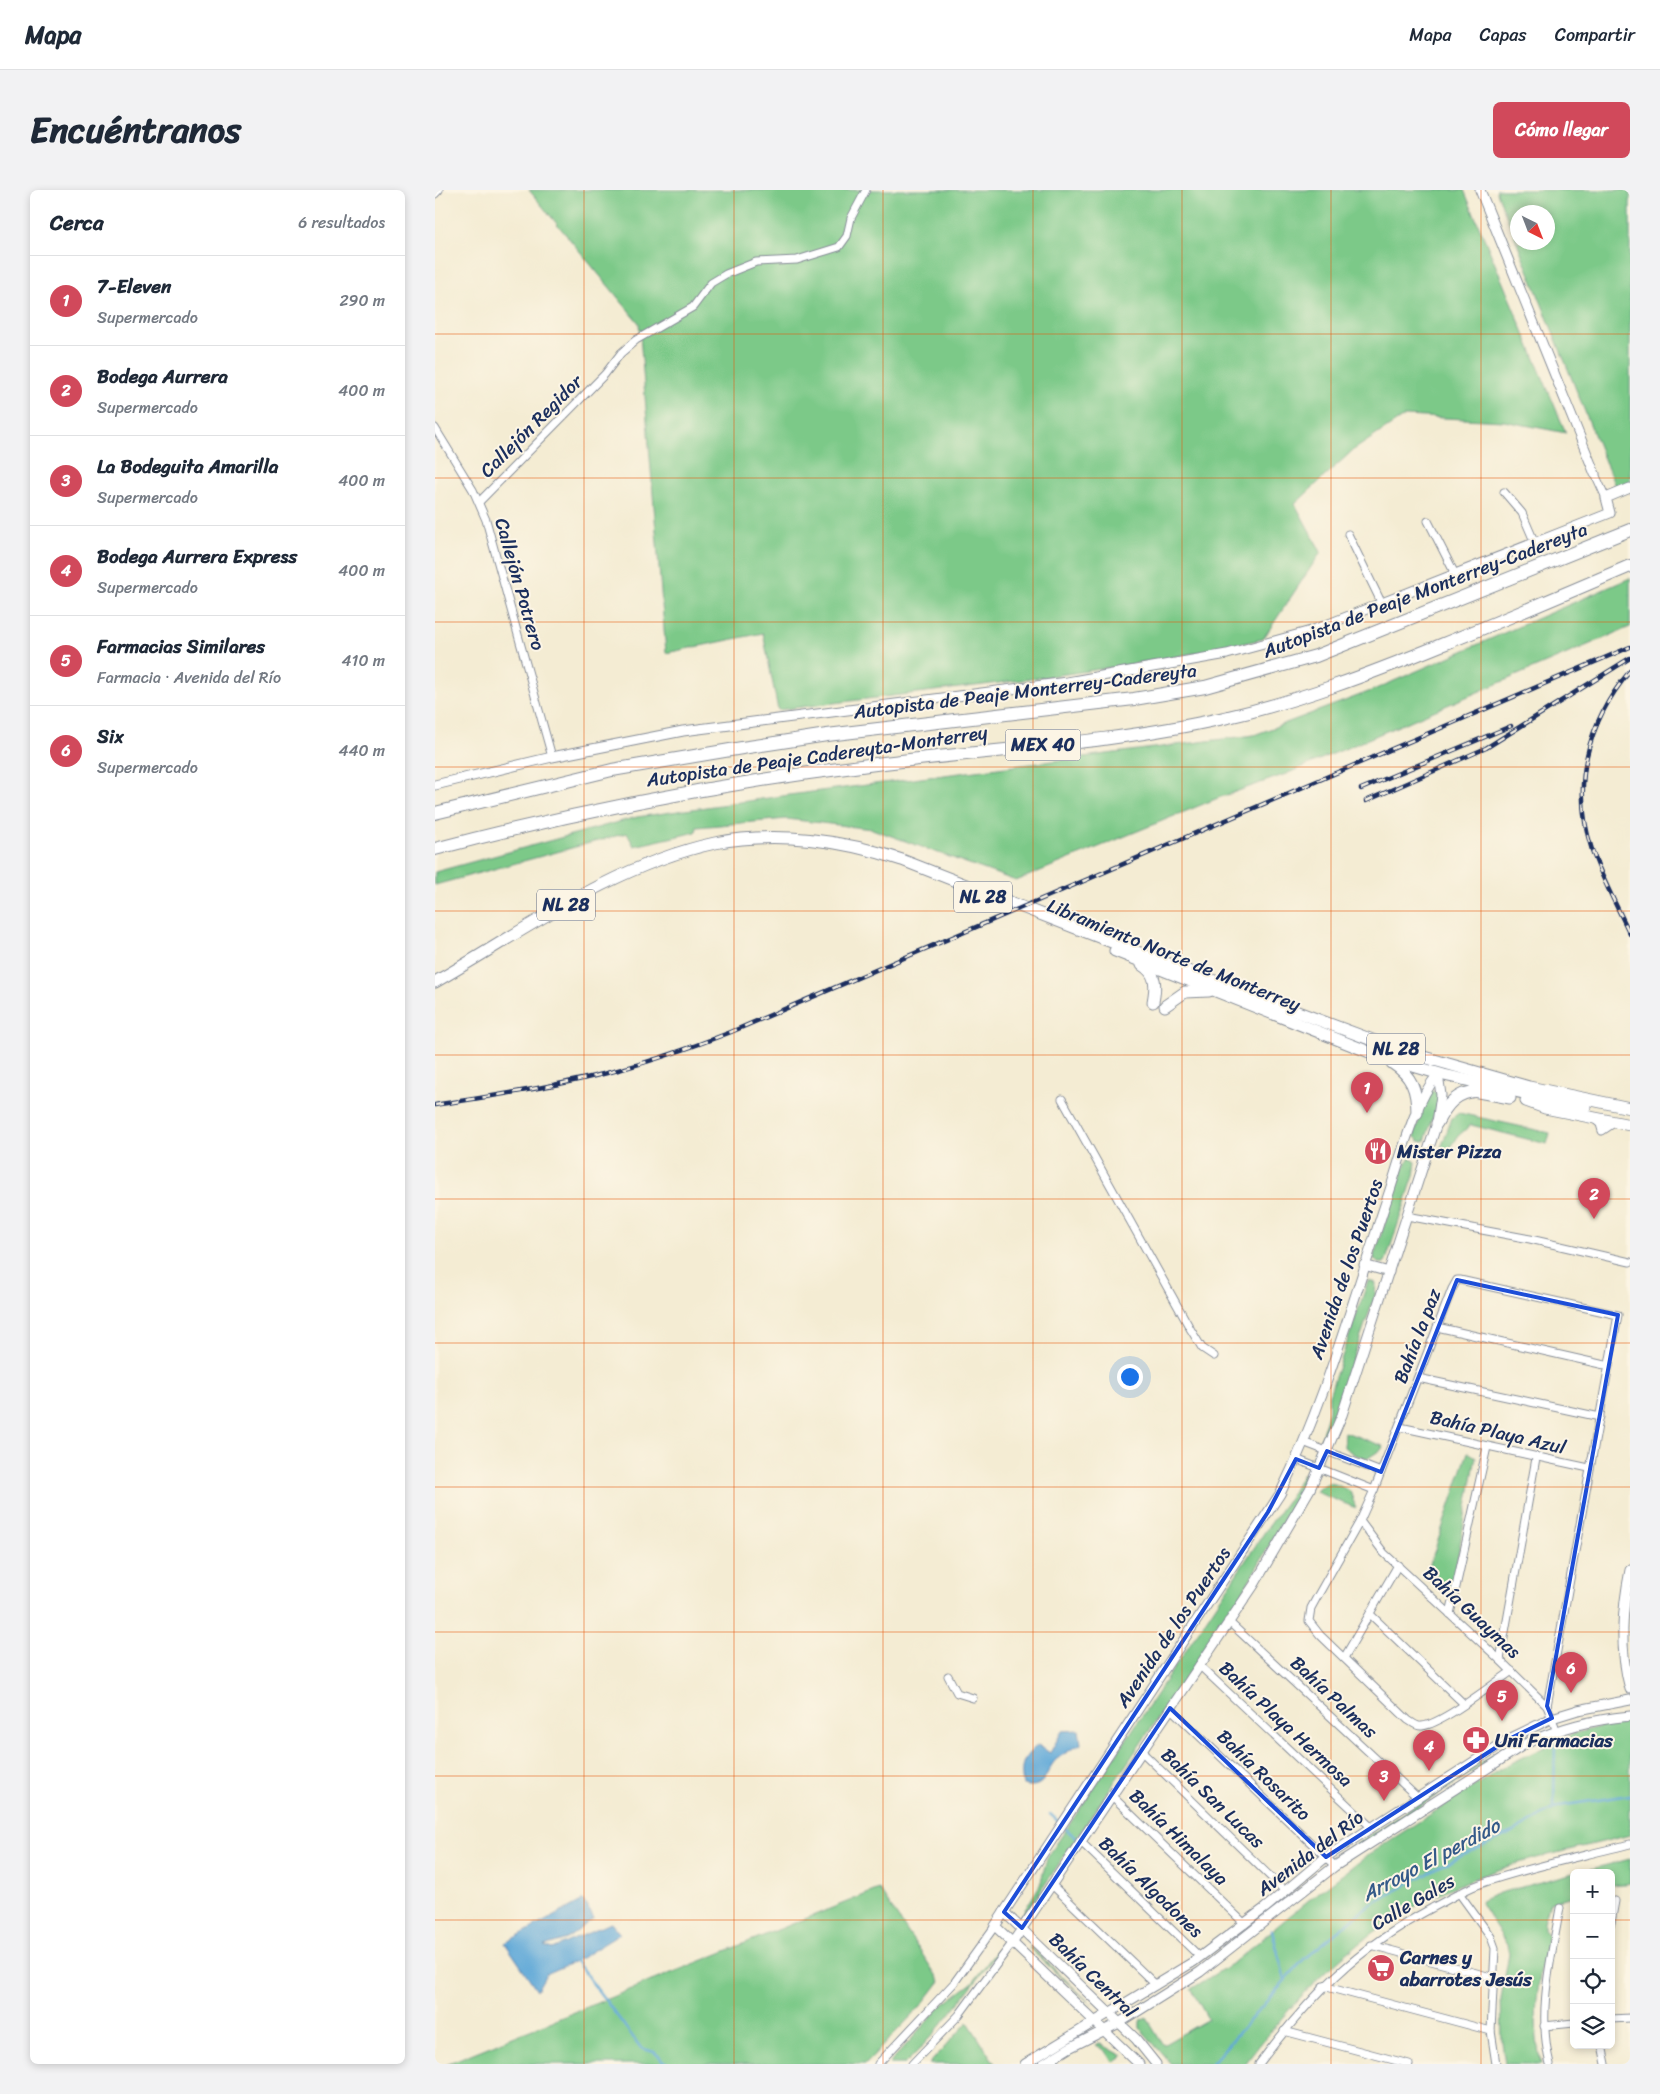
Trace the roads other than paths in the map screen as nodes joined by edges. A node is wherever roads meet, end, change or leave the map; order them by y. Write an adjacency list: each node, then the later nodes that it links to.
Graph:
1 (439, 190): 4 (street)
2 (866, 190): 10 (street, Callejón Regidor)
3 (1480, 190): 6 (street)
4 (435, 194)
5 (435, 428): 10 (street, Callejón Potrero)
6 (1595, 474): 9 (street)
7 (1630, 488): 9 (street)
8 (1504, 492): 14 (street)
9 (1606, 498): 14 (street)
10 (479, 502): 18 (street, Callejón Potrero)
11 (1428, 521): 16 (street)
12 (1630, 530): 20 (highway, Autopista de Peaje Monterrey-Cadereyta / MEX 40)
13 (1348, 534): 17 (street)
14 (1534, 541): 16 (street)
15 (1630, 566): 22 (highway, Autopista de Peaje Cadereyta-Monterrey / MEX 40)
16 (1455, 574): 17 (street)
17 (1382, 604): 18 (street)
18 (552, 757): 19 (street)
19 (435, 785)
20 (435, 813)
21 (706, 847): 23 (main road, Libramiento Norte de Monterrey / NL 28); 24 (main road, Libramiento Norte de Monterrey / NL 28); 28 (main road, Libramiento Norte de Monterrey / NL 28)
22 (435, 849)
23 (1132, 958): 25 (main road, Libramiento Norte de Monterrey / NL 28); 26 (main road)
24 (435, 982)
25 (1216, 992): 27 (main road); 29 (main road, Libramiento Norte de Monterrey / NL 28)
26 (1153, 1002)
27 (1165, 1006)
28 (1345, 1028): 30 (main road); 32 (main road, Libramiento Norte de Monterrey / NL 28)
29 (1382, 1057): 30 (main road, Libramiento Norte de Monterrey / NL 28); 36 (main road)
30 (1438, 1074): 32 (main road); 36 (street, Avenida de los Puertos); 38 (street)
31 (1473, 1091): 32 (main road); 35 (main road); 38 (main road)
32 (1530, 1093): 34 (main road, Libramiento Norte de Monterrey / NL 28); 35 (main road); 37 (main road, Libramiento Norte de Monterrey / NL 28)
33 (1062, 1099): 45 (street)
34 (1630, 1108)
35 (1566, 1112): 39 (main road)
36 (1417, 1113): 42 (street, Avenida de los Puertos)
37 (1630, 1116)
38 (1437, 1123): 40 (street)
39 (1630, 1125)
40 (1407, 1216): 41 (street); 43 (street)
41 (1630, 1262)
42 (1364, 1265): 43 (street); 50 (street, Avenida de los Puertos)
43 (1389, 1272): 52 (street)
44 (1437, 1327): 46 (street); 46 (street, Bahía la paz); 47 (street, Bahía la paz)
45 (1214, 1356)
46 (1609, 1366): 48 (street, Bahía la paz)
47 (1418, 1378): 48 (street); 49 (street, Bahía la paz)
48 (1600, 1417): 56 (street, Bahía la paz)
49 (1400, 1427): 51 (street, Bahía Playa Azul); 57 (street, Bahía la paz)
50 (1303, 1442): 52 (street); 54 (street, Avenida de los Puertos)
51 (1487, 1447): 53 (street, Bahía Playa Azul); 63 (street)
52 (1327, 1451): 55 (street); 57 (street)
53 (1536, 1458): 56 (street, Bahía Playa Azul); 66 (street)
54 (1296, 1459): 55 (street); 91 (street, Avenida de los Puertos)
55 (1319, 1468): 58 (street); 64 (street)
56 (1589, 1468): 74 (street, Bahía la paz)
57 (1381, 1472): 58 (street, Bahía la paz)
58 (1374, 1490): 59 (street, Bahía la paz)
59 (1360, 1521): 60 (street, Bahía Guaymas); 65 (street, Bahía la paz)
60 (1397, 1566): 62 (street); 63 (street, Bahía Guaymas)
61 (1630, 1573): 70 (street)
62 (1371, 1614): 65 (street); 73 (street)
63 (1450, 1614): 66 (street, Bahía Guaymas)
64 (1228, 1621): 67 (street); 81 (street, Bahía Palmas)
65 (1344, 1658): 73 (street, Bahía la paz)
66 (1500, 1660): 68 (street, Bahía Guaymas)
67 (1199, 1664): 75 (street); 82 (street, Bahía Playa Hermosa)
68 (1512, 1671): 73 (street, Bahía la paz); 74 (street, Bahía Guaymas)
69 (948, 1676): 71 (street)
70 (1630, 1689)
71 (973, 1698)
72 (1630, 1700): 77 (street, Avenida del Río)
73 (1464, 1704)
74 (1547, 1706): 77 (street, Bahía Guaymas)
75 (1170, 1708): 79 (street); 85 (street, Bahía Rosarito)
76 (1630, 1716): 78 (street, Avenida del Río)
77 (1552, 1718): 78 (street, Bahía Guaymas); 81 (street, Avenida del Río)
78 (1556, 1729): 86 (street, Avenida del Río)
79 (1141, 1750): 80 (street); 88 (street, Bahía San Lucas)
80 (1111, 1794): 83 (street); 92 (street, Bahía Himalaya)
81 (1417, 1797): 82 (street, Avenida del Río)
82 (1371, 1827): 85 (street, Avenida del Río)
83 (1080, 1841): 87 (street); 97 (street, Bahía Algodones)
84 (1630, 1844): 89 (street, Calle Gales)
85 (1326, 1857): 86 (street, Bahía Rosarito); 88 (street, Avenida del Río)
86 (1335, 1866): 98 (street, Avenida del Río)
87 (1051, 1884): 94 (street); 100 (street)
88 (1284, 1890): 92 (street, Avenida del Río)
89 (1459, 1893): 96 (street, Calle Gales); 99 (street)
90 (1560, 1908): 108 (street)
91 (1004, 1912): 93 (street, Avenida de los Puertos); 94 (street, Bahía Central)
92 (1245, 1924): 97 (street, Avenida del Río)
93 (995, 1926): 95 (street, Bahía Central); 113 (street, Avenida de los Puertos)
94 (1022, 1928): 95 (street); 102 (street, Bahía Central)
95 (1013, 1942): 105 (street, Bahía Central); 114 (street)
96 (1371, 1945): 99 (street); 101 (street, Calle Gales)
97 (1197, 1960): 98 (street); 100 (street, Avenida del Río)
98 (1200, 1972): 106 (street, Avenida del Río)
99 (1495, 1978): 111 (street)
100 (1156, 1985): 102 (street, Avenida del Río)
101 (1323, 1986): 110 (street, Calle Gales); 111 (street)
102 (1110, 2014): 105 (street, Avenida del Río); 106 (street, Bahía Central)
103 (1630, 2018): 104 (street)
104 (1615, 2019)
105 (1096, 2022): 109 (street, Bahía Central); 115 (street, Avenida del Río)
106 (1119, 2022): 109 (street, Avenida del Río); 118 (street, Bahía Central)
107 (1570, 2023): 108 (street)
108 (1544, 2026): 122 (street)
109 (1105, 2030): 116 (street, Avenida del Río); 117 (street, Bahía Central)
110 (1283, 2031): 119 (street, Calle Gales); 120 (street)
111 (1491, 2031): 121 (street)
112 (1603, 2049): 123 (street)
113 (878, 2064)
114 (912, 2064)
115 (1025, 2064)
116 (1043, 2064)
117 (1139, 2064)
118 (1157, 2064)
119 (1259, 2064)
120 (1409, 2064)
121 (1496, 2064)
122 (1551, 2064)
123 (1606, 2064)

